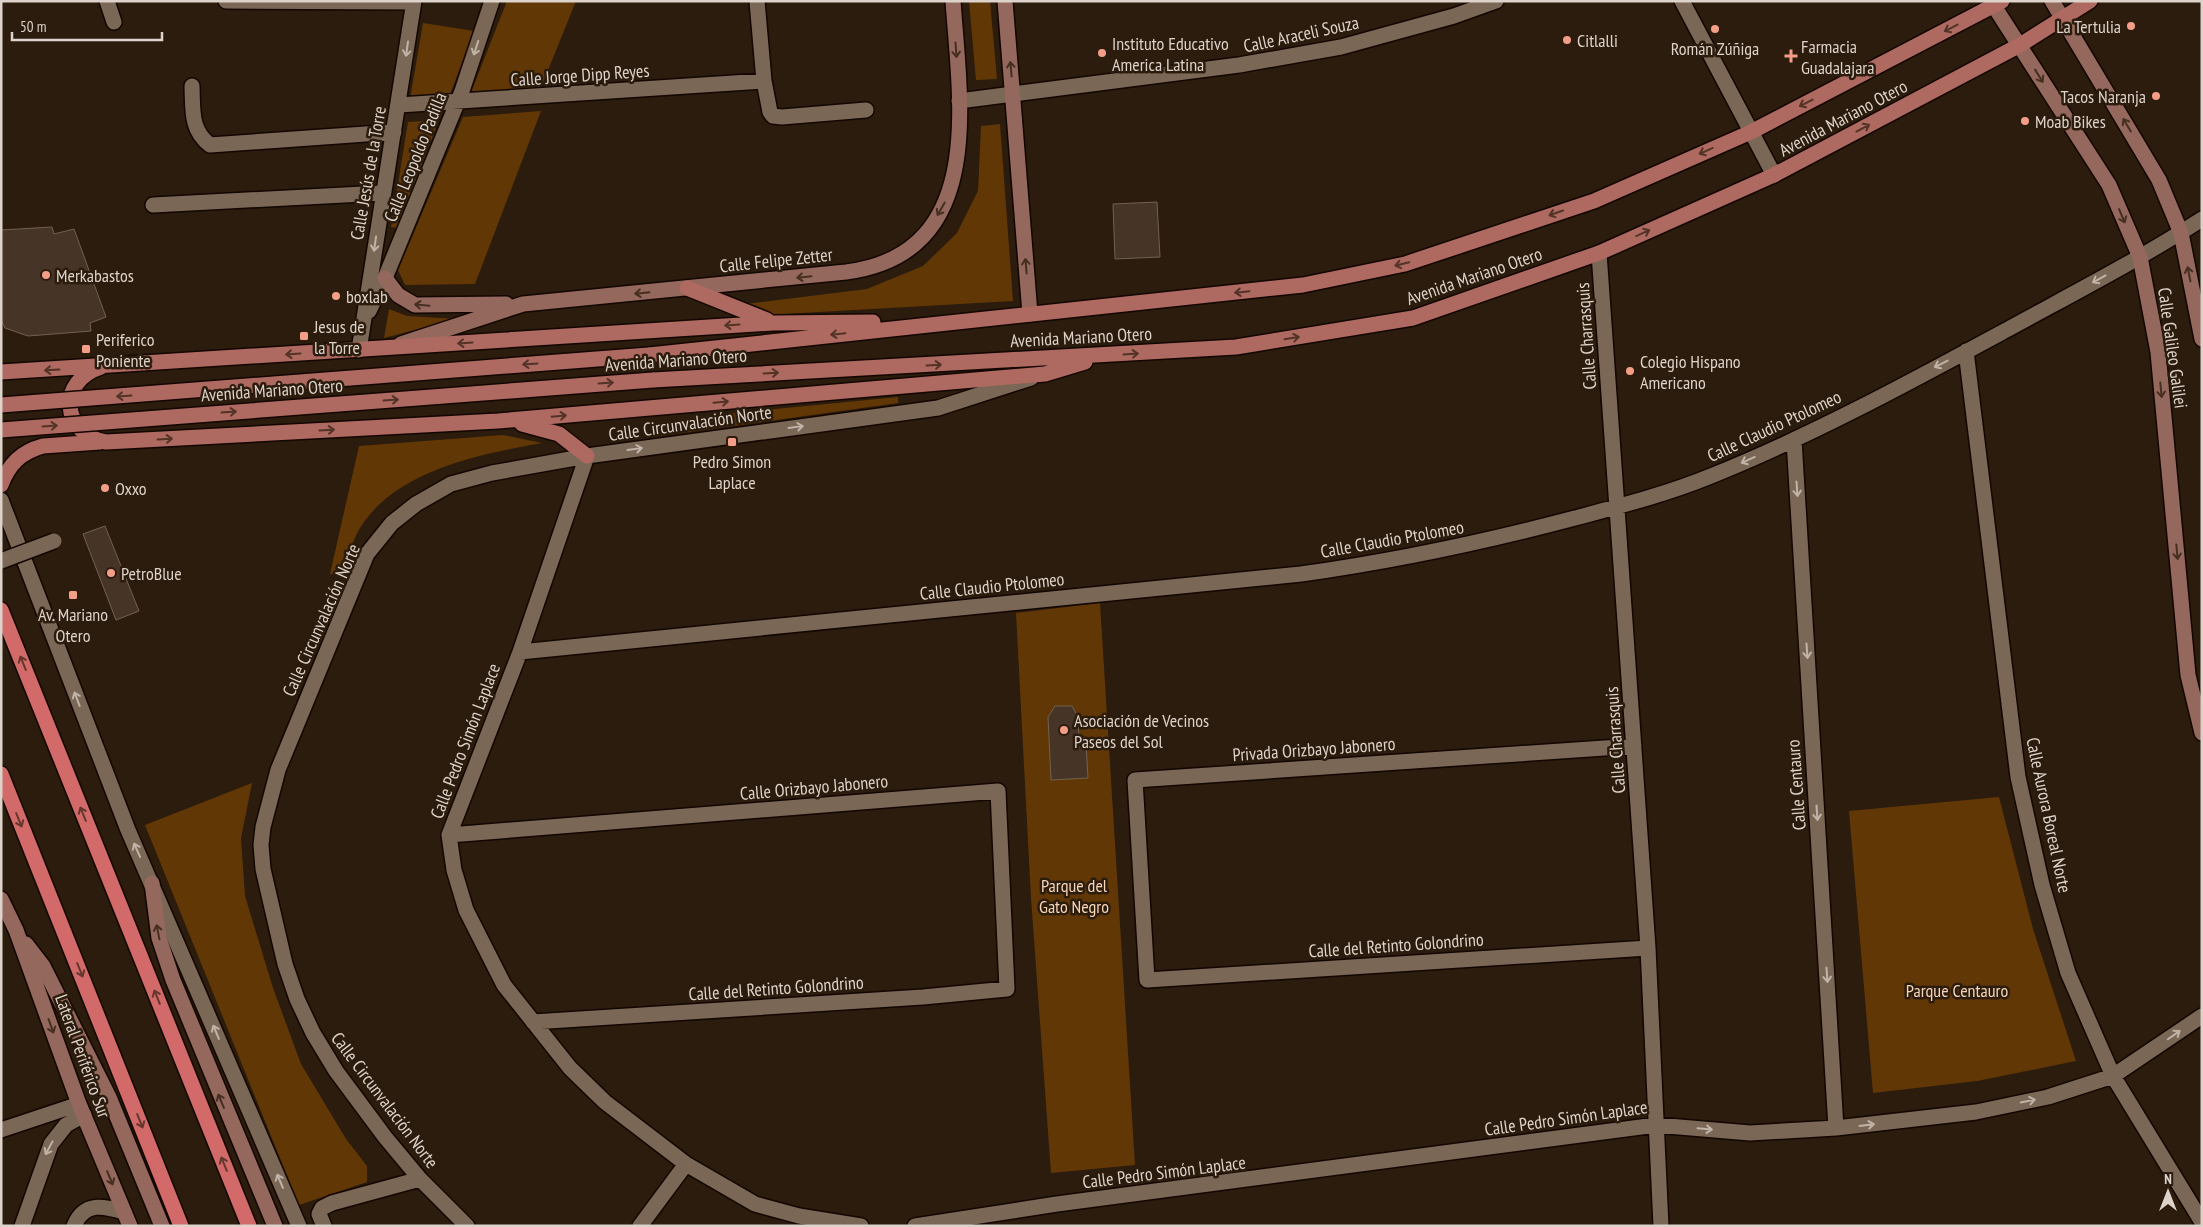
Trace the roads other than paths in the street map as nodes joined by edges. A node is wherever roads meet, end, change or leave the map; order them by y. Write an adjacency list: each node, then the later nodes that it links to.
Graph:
1 (107, 1): 14 (street)
2 (226, 1): 11 (street)
3 (492, 1): 20 (street, Calle Leopoldo Padilla, one-way to 20)
4 (757, 1): 16 (street)
5 (953, 1): 19 (main road, Calle Felipe Zetter, one-way to 19)
6 (1005, 1): 18 (main road, one-way to 6)
7 (1496, 1): 18 (street, Calle Araceli Souza)
8 (1682, 1): 24 (street)
9 (2052, 1): 13 (main road, Calle Galileo Galilei)
10 (2090, 1): 13 (main road, Avenida Mariano Otero)
11 (414, 2): 21 (street, Calle Jesús de la Torre, one-way to 21)
12 (1998, 4): 15 (main road, Calle Galileo Galilei); 24 (main road, Avenida Mariano Otero, one-way to 24)
13 (2064, 19): 15 (main road, Avenida Mariano Otero); 29 (main road, Calle Galileo Galilei, one-way to 13)
14 (114, 22)
15 (2020, 45): 25 (main road, Avenida Mariano Otero, one-way to 15); 31 (main road, Calle Galileo Galilei, one-way to 31)
16 (764, 81): 20 (street, Calle Jorge Dipp Reyes); 22 (street)
17 (192, 86): 23 (street)
18 (1013, 95): 19 (street, Calle Araceli Souza); 35 (main road, one-way to 18)
19 (959, 101): 33 (main road, Calle Felipe Zetter, one-way to 33)
20 (458, 102): 21 (street, Calle Jorge Dipp Reyes); 32 (street, Calle Leopoldo Padilla)
21 (399, 105): 23 (street, Calle Jesús de la Torre)
22 (866, 110)
23 (394, 132): 26 (street, Calle Jesús de la Torre)
24 (1751, 132): 25 (street); 35 (main road, Avenida Mariano Otero, one-way to 35)
25 (1774, 175): 30 (main road, Avenida Mariano Otero, one-way to 25)
26 (382, 194): 27 (street); 38 (street, Calle Jesús de la Torre, one-way to 38)
27 (154, 205)
28 (2202, 219): 29 (street, Calle Claudio Ptolomeo)
29 (2181, 233): 31 (street, Calle Claudio Ptolomeo); 39 (main road, Calle Galileo Galilei, one-way to 29)
30 (1598, 252): 43 (main road, Avenida Mariano Otero, one-way to 30); 55 (street, Calle Charrasquis)
31 (2140, 257): 42 (street, Calle Claudio Ptolomeo, one-way to 42); 60 (main road, Calle Galileo Galilei, one-way to 60)
32 (386, 278): 34 (main road, one-way to 32); 38 (street, Calle Leopoldo Padilla)
33 (687, 288): 34 (main road, Calle Felipe Zetter, one-way to 34); 37 (main road)
34 (523, 304): 40 (main road, Calle Felipe Zetter)
35 (1030, 314): 36 (main road, Avenida Mariano Otero)
36 (956, 321): 37 (main road); 47 (main road, Avenida Mariano Otero, one-way to 47, bridge)
37 (773, 322): 40 (main road, one-way to 40)
38 (363, 324): 41 (street, Calle Jesús de la Torre)
39 (2202, 339)
40 (387, 349): 41 (main road)
41 (359, 350): 44 (main road, one-way to 44)
42 (1966, 351): 50 (street, Calle Claudio Ptolomeo, one-way to 50); 72 (street, Calle Aurora Boreal Norte)
43 (1109, 355): 46 (main road); 49 (main road, Avenida Mariano Otero, one-way to 43, bridge)
44 (101, 367): 45 (main road, one-way to 45); 51 (main road)
45 (1, 372)
46 (1045, 374): 48 (main road, one-way to 46); 52 (street, Calle Circunvalación Norte, one-way to 46)
47 (1, 405)
48 (498, 421): 51 (main road, one-way to 48); 52 (main road)
49 (1, 430)
50 (1794, 440): 55 (street, Calle Claudio Ptolomeo, one-way to 55); 75 (street, Calle Centauro, one-way to 75)
51 (116, 441): 53 (main road)
52 (587, 456): 59 (street, Calle Pedro Simón Laplace); 78 (street, Calle Circunvalación Norte)
53 (1, 485)
54 (1, 500): 64 (street, one-way to 54)
55 (1617, 507): 59 (street, Calle Claudio Ptolomeo); 61 (street, Calle Charrasquis)
56 (54, 541): 57 (street, bridge)
57 (1, 561)
58 (1, 610): 85 (highway, one-way to 58)
59 (520, 652): 63 (street, Calle Pedro Simón Laplace)
60 (2202, 733)
61 (1634, 746): 67 (street, Calle Charrasquis); 69 (street, Privada Orizbayo Jabonero)
62 (1, 774): 84 (highway, one-way to 84)
63 (449, 835): 68 (street, Calle Orizbayo Jabonero); 71 (street, Calle Pedro Simón Laplace)
64 (152, 883): 86 (main road, one-way to 64); 87 (street, one-way to 64)
65 (1, 900): 66 (main road, Lateral Periférico Sur)
66 (16, 930): 73 (main road, Lateral Periférico Sur, one-way to 73); 83 (main road)
67 (1648, 948): 69 (street, Calle del Retinto Golondrino); 74 (street, Calle Charrasquis)
68 (1006, 975): 71 (street, Calle del Retinto Golondrino)
69 (1147, 980)
70 (2202, 1016): 72 (street, Calle Pedro Simón Laplace, one-way to 70)
71 (533, 1022): 77 (street, Calle Pedro Simón Laplace)
72 (2113, 1076): 75 (street, Calle Pedro Simón Laplace, one-way to 72); 80 (street, Calle Aurora Boreal Norte)
73 (81, 1109): 76 (street); 79 (main road, Lateral Periférico Sur, one-way to 79); 81 (street, one-way to 81)
74 (1656, 1125): 75 (street, Calle Pedro Simón Laplace, one-way to 75); 92 (street, Calle Pedro Simón Laplace); 93 (street, Calle Charrasquis)
75 (1836, 1128)
76 (1, 1130)
77 (686, 1164): 90 (street); 91 (street, Calle Pedro Simón Laplace)
78 (420, 1179): 88 (street); 89 (street, Calle Circunvalación Norte)
79 (127, 1219): 82 (street)
80 (2202, 1222)
81 (22, 1226)
82 (74, 1226)
83 (162, 1226)
84 (181, 1226)
85 (249, 1226)
86 (275, 1226)
87 (299, 1226)
88 (324, 1226)
89 (467, 1226)
90 (640, 1226)
91 (861, 1226)
92 (915, 1226)
93 (1661, 1226)

